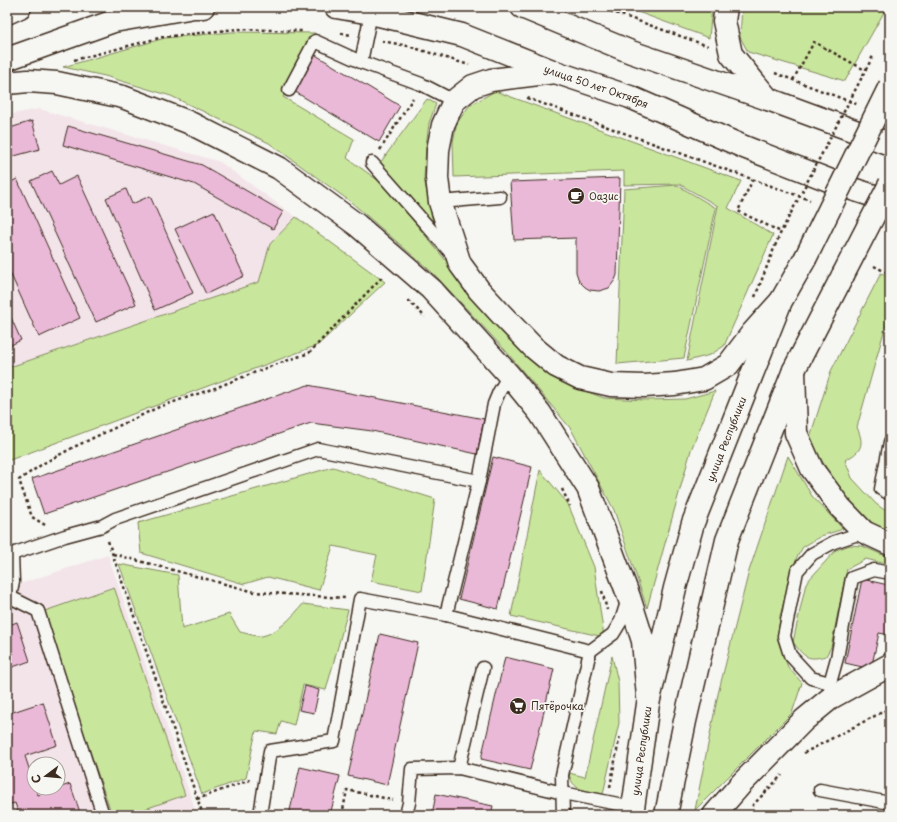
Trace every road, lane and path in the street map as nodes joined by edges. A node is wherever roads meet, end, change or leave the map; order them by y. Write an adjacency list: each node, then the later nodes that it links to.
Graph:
1 (20, 7): 6 (main road)
2 (203, 7): 12 (main road)
3 (336, 7): 7 (main road, улица 50 лет Октября)
4 (522, 7): 24 (main road)
5 (726, 7): 24 (main road)
6 (7, 13)
7 (370, 13): 10 (lane); 16 (main road, улица 50 лет Октября)
8 (308, 31): 13 (path)
9 (337, 33): 10 (path)
10 (365, 38): 14 (lane); 17 (path)
11 (872, 56): 15 (path, bridge)
12 (7, 59)
13 (73, 60)
14 (361, 62): 20 (lane); 22 (lane)
15 (865, 70): 18 (path); 34 (path, bridge)
16 (555, 72): 17 (main road); 32 (main road, улица 50 лет Октября)
17 (491, 80): 25 (main road)
18 (794, 80)
19 (7, 83): 44 (main road)
20 (421, 84): 25 (lane); 27 (path)
21 (890, 86): 41 (main road, улица Республики, bridge)
22 (289, 90)
23 (520, 95): 28 (path)
24 (768, 99): 26 (main road)
25 (454, 101): 33 (main road)
26 (883, 141)
27 (372, 163): 36 (lane)
28 (753, 179): 31 (path); 34 (path)
29 (890, 184): 43 (main road, bridge)
30 (500, 197): 33 (lane)
31 (810, 200)
32 (890, 201)
33 (440, 202): 36 (main road)
34 (781, 232): 35 (path, bridge)
35 (775, 246)
36 (460, 264): 41 (main road)
37 (874, 266): 38 (path)
38 (890, 274)
39 (389, 280): 52 (path)
40 (406, 297): 42 (path)
41 (781, 301): 67 (main road, улица Республики)
42 (428, 319)
43 (794, 370): 51 (main road); 85 (main road)
44 (509, 375): 46 (lane); 58 (main road)
45 (890, 442): 48 (lane)
46 (479, 481): 50 (lane); 61 (lane)
47 (561, 488): 49 (path)
48 (890, 494)
49 (571, 508)
50 (102, 526): 52 (lane); 55 (path)
51 (864, 532): 53 (main road); 66 (lane)
52 (64, 536): 54 (lane)
53 (890, 544)
54 (9, 554): 59 (lane)
55 (112, 554): 60 (path); 75 (path)
56 (890, 574): 66 (lane)
57 (600, 584): 62 (path)
58 (629, 597): 62 (lane); 67 (main road)
59 (9, 598): 80 (lane)
60 (360, 599): 61 (lane); 72 (lane)
61 (446, 615): 63 (lane)
62 (613, 634): 63 (lane)
63 (590, 651): 74 (lane)
64 (890, 665): 66 (main road)
65 (483, 668): 70 (lane)
66 (831, 690): 86 (main road)
67 (648, 704): 79 (main road, улица Республики)
68 (890, 708): 69 (path)
69 (800, 757)
70 (459, 768): 74 (lane); 77 (lane)
71 (785, 772): 78 (path)
72 (266, 774): 75 (path); 82 (lane)
73 (820, 790): 76 (lane)
74 (563, 793): 79 (lane); 84 (lane)
75 (197, 799): 81 (path)
76 (890, 803)
77 (408, 809): 83 (path)
78 (749, 810)
79 (632, 811)
80 (104, 815)
81 (202, 815)
82 (260, 815)
83 (342, 815)
84 (563, 815)
85 (666, 815)
86 (714, 815)

